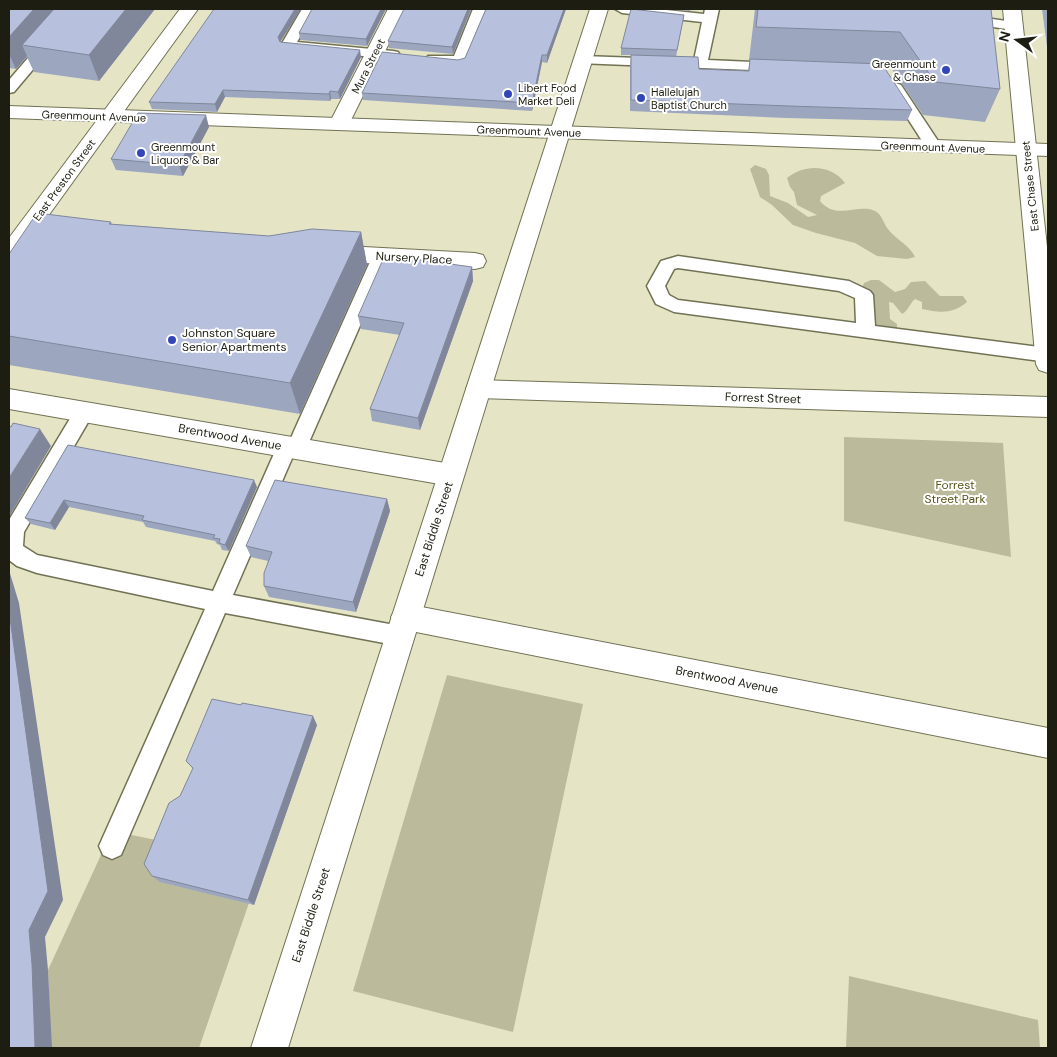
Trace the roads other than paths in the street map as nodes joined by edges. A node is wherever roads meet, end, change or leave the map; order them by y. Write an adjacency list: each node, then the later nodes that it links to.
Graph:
1 (78, 9): 16 (lane)
2 (189, 9): 18 (main road, East Preston Street)
3 (309, 9): 11 (lane)
4 (397, 9): 11 (main road, Mura Street)
5 (480, 9): 11 (lane)
6 (599, 9): 12 (main road, East Biddle Street)
7 (622, 9): 8 (lane)
8 (711, 14): 13 (lane)
9 (954, 17): 10 (lane)
10 (1013, 17): 22 (main road, East Chase Street)
11 (374, 54): 19 (main road, Mura Street)
12 (583, 60): 13 (lane); 20 (main road, East Biddle Street)
13 (700, 64): 14 (lane)
14 (790, 67)
15 (890, 78): 21 (lane)
16 (9, 88)
17 (9, 112): 18 (main road, Greenmount Avenue)
18 (110, 116): 19 (main road, Greenmount Avenue); 24 (main road, East Preston Street)
19 (339, 124): 20 (main road, Greenmount Avenue)
20 (560, 132): 21 (main road, Greenmount Avenue); 29 (main road, East Biddle Street)
21 (934, 147): 22 (main road, Greenmount Avenue)
22 (1037, 150): 28 (main road, East Chase Street)
23 (306, 251): 25 (main road, Nursery Place)
24 (9, 254)
25 (475, 261)
26 (378, 264): 33 (lane)
27 (866, 332): 27 (lane); 28 (lane)
28 (1048, 360)
29 (478, 389): 31 (main road, Forrest Street); 34 (main road, East Biddle Street)
30 (9, 399): 32 (main road, Brentwood Avenue)
31 (1048, 407)
32 (84, 412): 33 (main road, Brentwood Avenue); 35 (lane)
33 (292, 448): 34 (main road, Brentwood Avenue); 35 (lane)
34 (451, 476): 36 (main road, East Biddle Street)
35 (218, 602): 36 (lane); 38 (lane)
36 (403, 627): 37 (main road, Brentwood Avenue); 39 (main road, East Biddle Street)
37 (1048, 742)
38 (112, 846)
39 (271, 1048)

